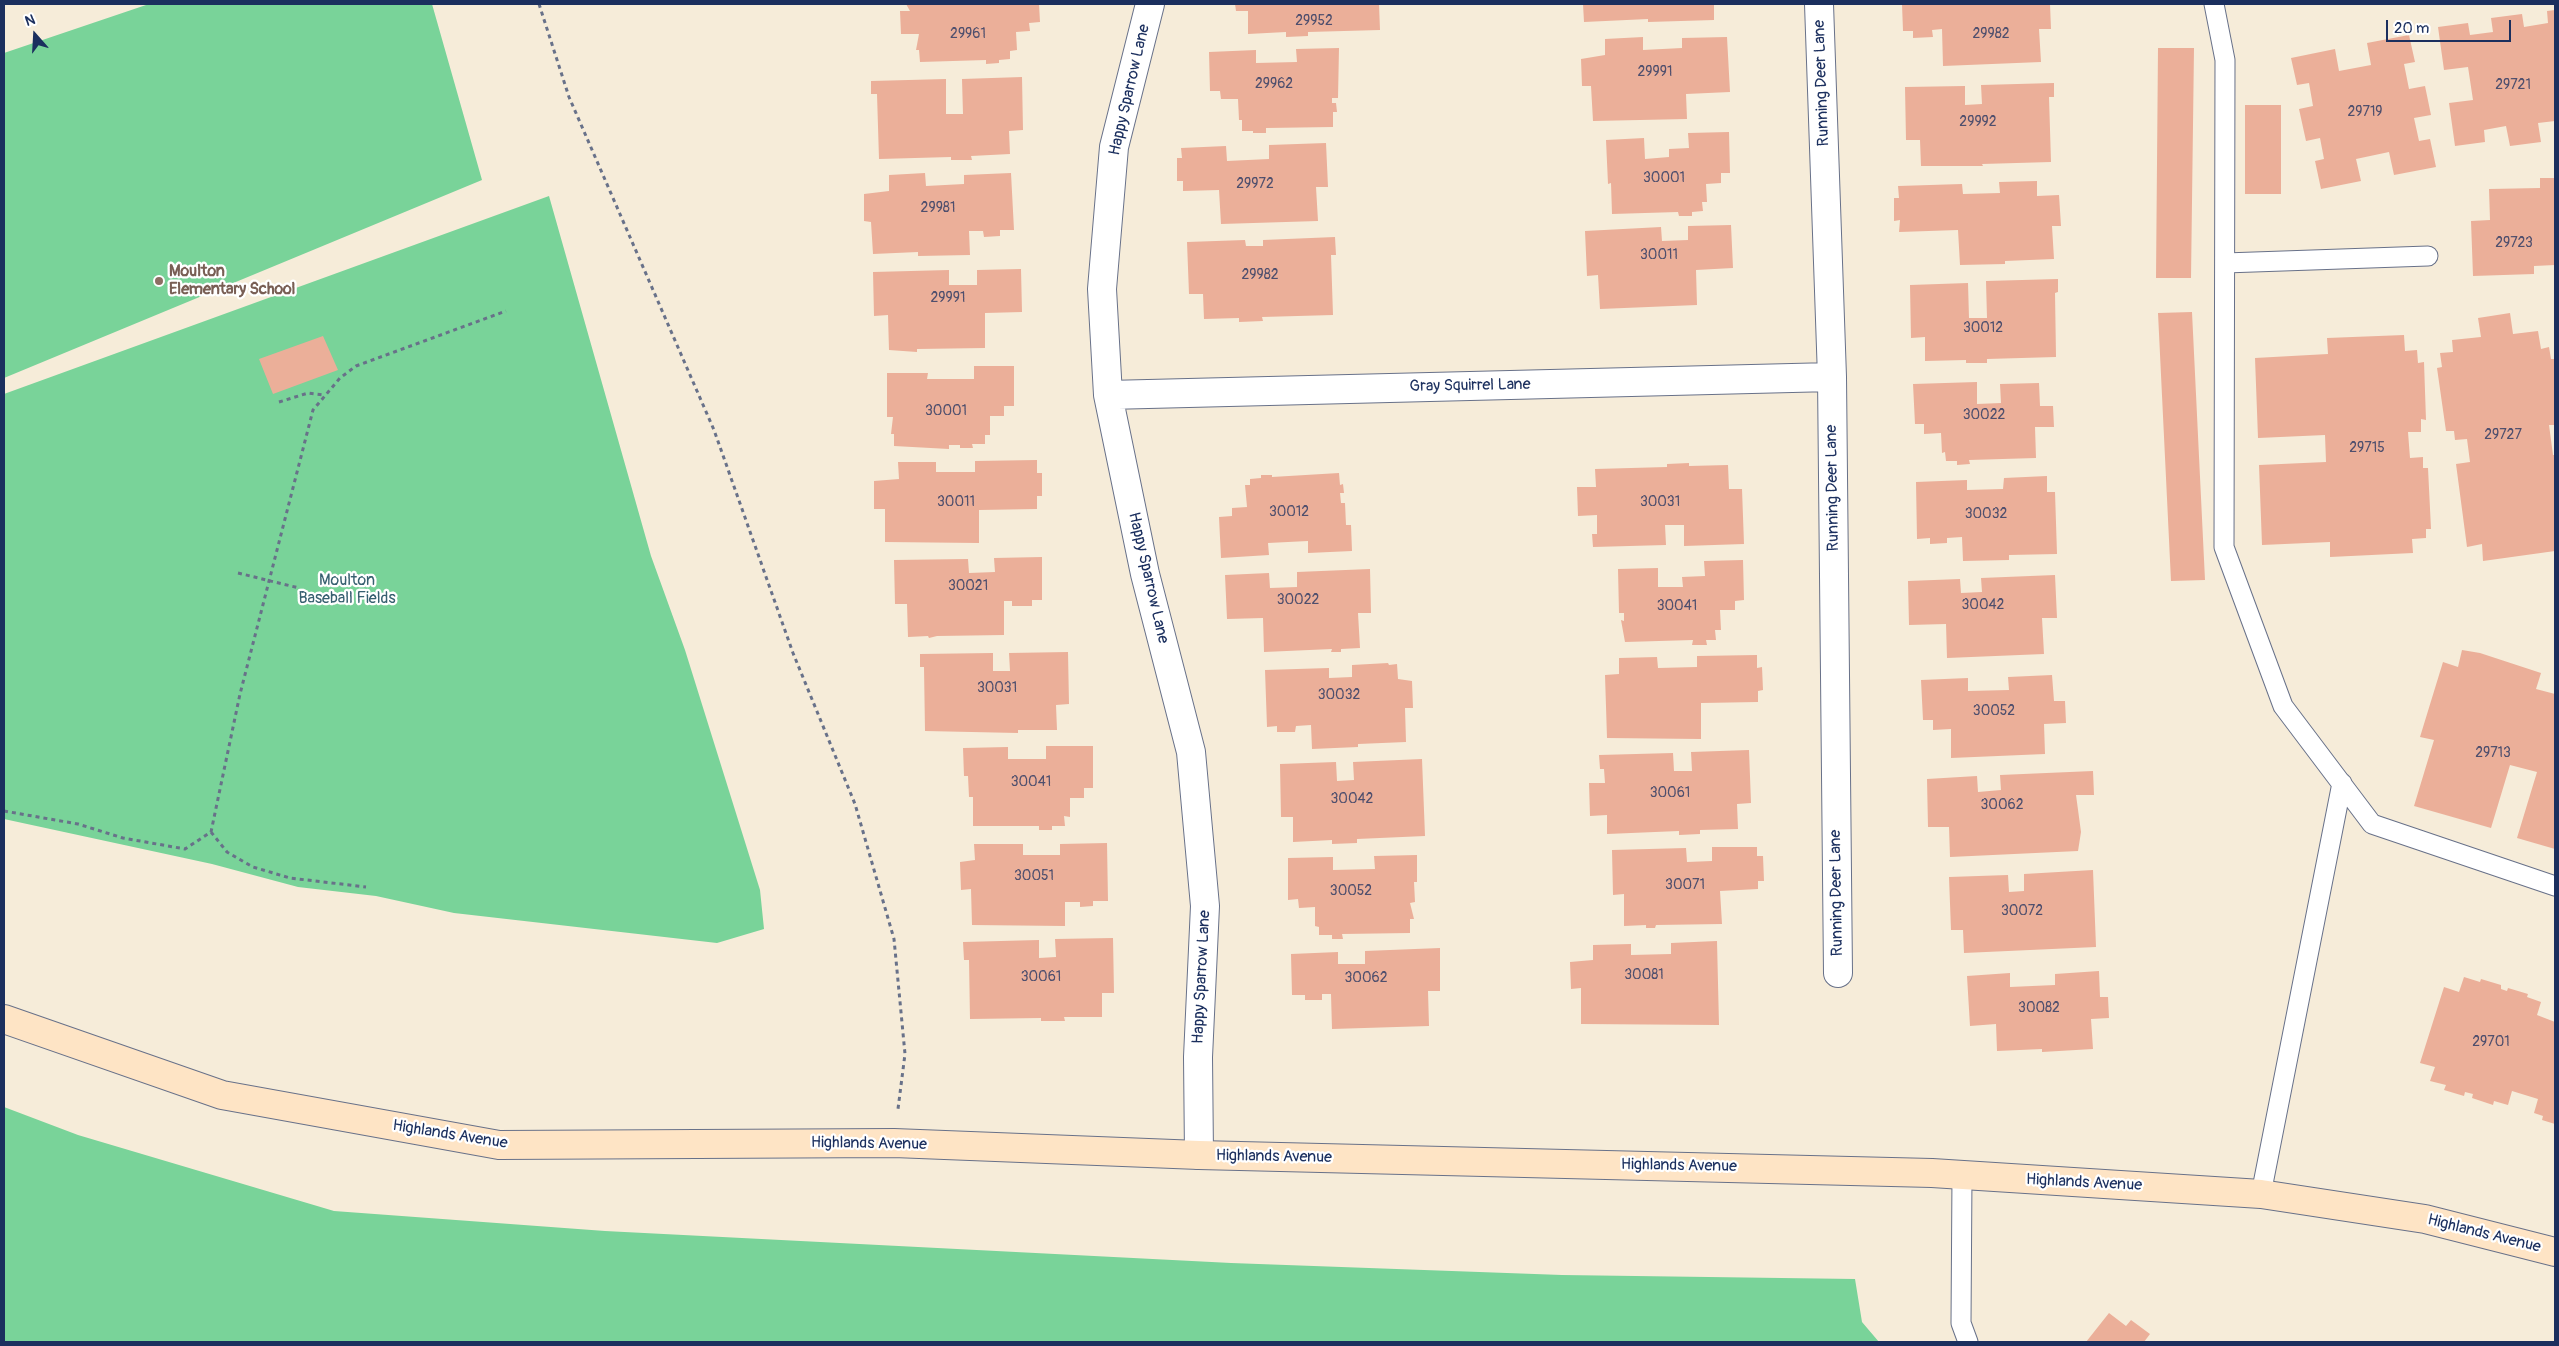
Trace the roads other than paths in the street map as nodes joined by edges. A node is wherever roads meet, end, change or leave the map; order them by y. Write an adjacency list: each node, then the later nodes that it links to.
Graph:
1 (1150, 4): 7 (street, Happy Sparrow Lane)
2 (1819, 4): 6 (street, Running Deer Lane)
3 (2214, 4): 5 (lane)
4 (2428, 256): 5 (lane)
5 (2225, 263): 8 (lane)
6 (1832, 377): 7 (street, Gray Squirrel Lane); 10 (street, Running Deer Lane)
7 (1108, 395): 12 (street, Happy Sparrow Lane)
8 (2342, 783): 9 (lane); 14 (lane)
9 (2555, 886)
10 (1838, 973)
11 (4, 1019): 12 (main road, Highlands Avenue)
12 (1199, 1155): 13 (main road, Highlands Avenue)
13 (1962, 1176): 14 (main road, Highlands Avenue); 16 (lane)
14 (2261, 1194): 15 (main road, Highlands Avenue)
15 (2555, 1252)
16 (1968, 1342)

